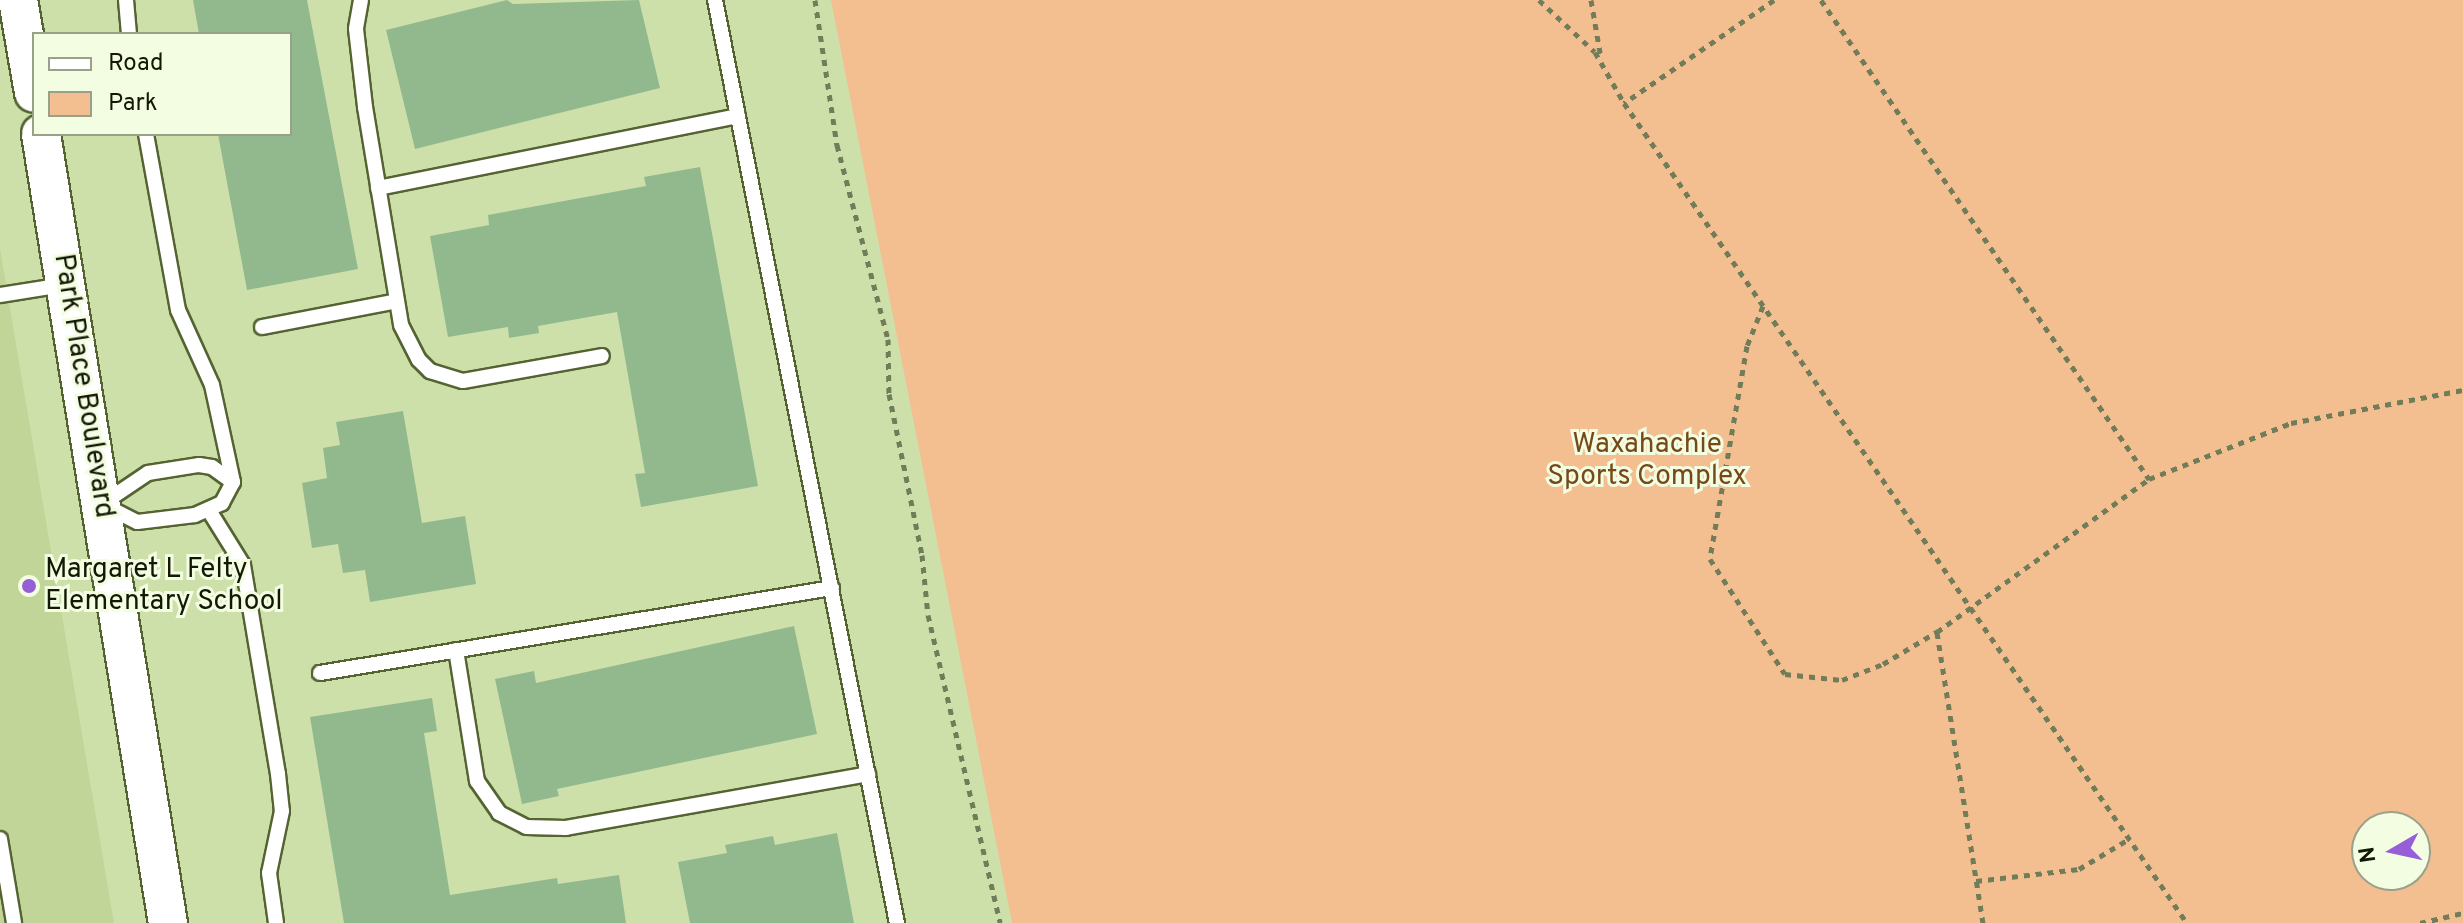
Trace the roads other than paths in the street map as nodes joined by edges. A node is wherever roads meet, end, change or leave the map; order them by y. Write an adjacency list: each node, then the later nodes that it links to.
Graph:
1 (18, 0): 6 (street)
2 (126, 0): 5 (lane)
3 (361, 0): 10 (lane)
4 (715, 0): 7 (lane)
5 (129, 32)
6 (32, 81)
7 (738, 116): 10 (lane); 19 (lane)
8 (41, 136): 11 (street, Park Place Boulevard)
9 (146, 136): 16 (lane)
10 (378, 188): 13 (lane)
11 (66, 284): 12 (lane); 17 (street, Park Place Boulevard)
12 (0, 295)
13 (397, 301): 14 (lane); 15 (lane)
14 (262, 327)
15 (602, 356)
16 (233, 482): 17 (lane); 18 (lane)
17 (102, 504): 18 (lane); 25 (street, Park Place Boulevard)
18 (210, 512): 26 (lane)
19 (832, 588): 20 (lane); 22 (lane)
20 (456, 650): 21 (lane); 22 (lane)
21 (320, 673)
22 (868, 774): 27 (lane)
23 (0, 839): 24 (lane)
24 (14, 923)
25 (168, 923)
26 (276, 923)
27 (897, 923)

